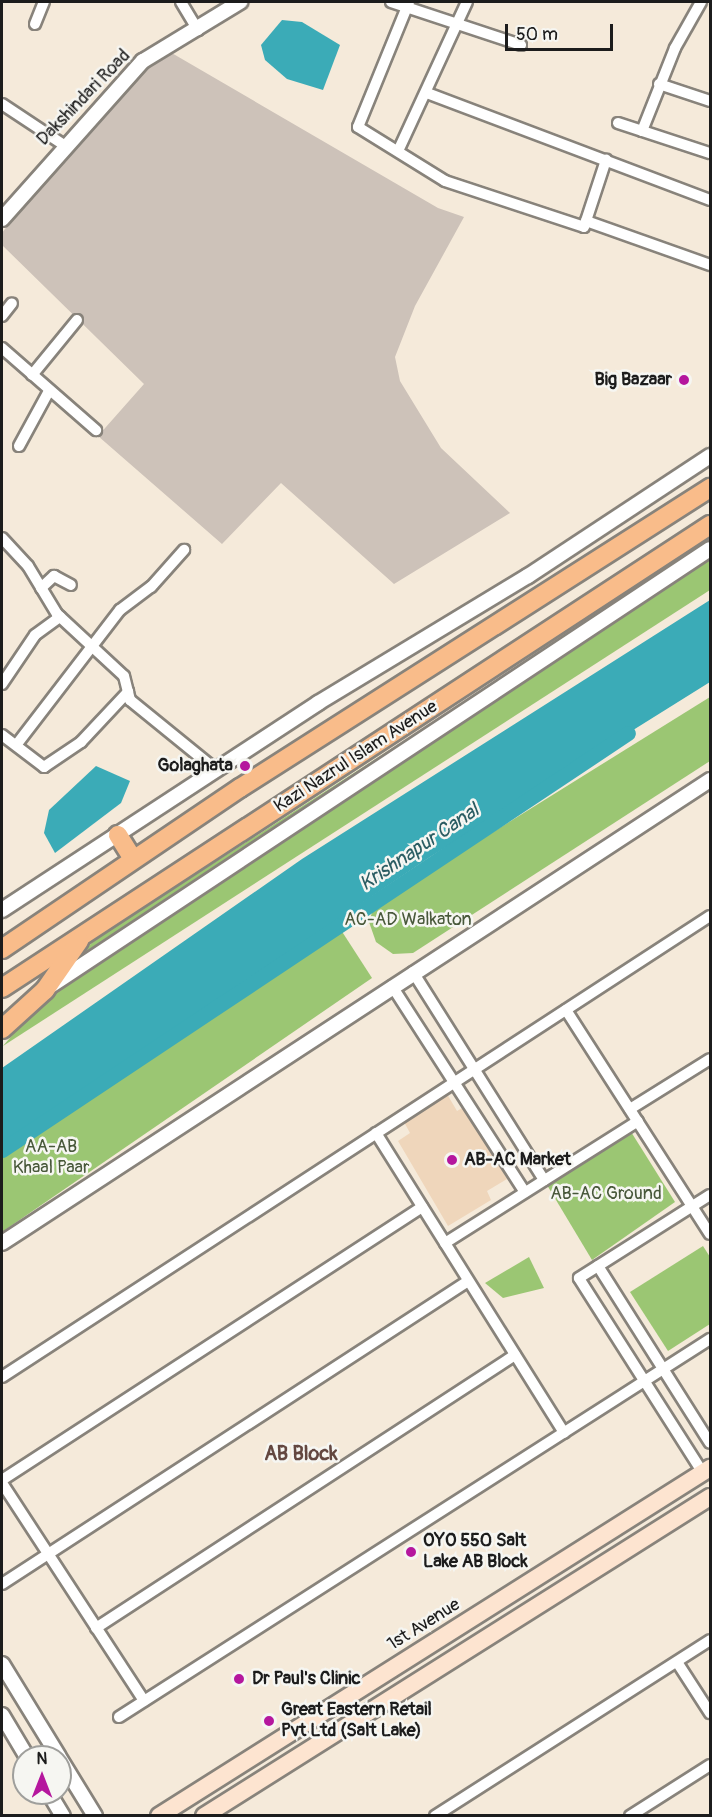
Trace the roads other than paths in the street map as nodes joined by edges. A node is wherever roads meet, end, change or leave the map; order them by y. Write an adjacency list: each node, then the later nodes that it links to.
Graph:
1 (44, 2): 8 (street)
2 (181, 2): 10 (street)
3 (240, 2): 10 (street, Dakshindari Road)
4 (391, 2): 7 (street)
5 (467, 2): 9 (street)
6 (702, 4): 12 (street)
7 (408, 5): 9 (street); 19 (street)
8 (35, 24)
9 (457, 26): 11 (street); 13 (street)
10 (198, 30): 18 (street, Dakshindari Road)
11 (521, 45)
12 (659, 84): 14 (street); 17 (street)
13 (427, 93): 19 (street); 21 (street)
14 (711, 101)
15 (2, 104): 18 (street)
16 (618, 123): 17 (street)
17 (642, 131): 20 (street)
18 (64, 145): 23 (street, Dakshindari Road)
19 (399, 149): 24 (street)
20 (711, 153)
21 (606, 160): 22 (street); 24 (street)
22 (711, 200)
23 (2, 219)
24 (586, 220): 25 (street)
25 (711, 266)
26 (12, 303): 27 (street)
27 (2, 316)
28 (76, 320): 30 (street)
29 (2, 348): 30 (street)
30 (32, 375): 31 (street)
31 (49, 390): 32 (street); 33 (street)
32 (96, 430)
33 (19, 446)
34 (711, 456): 48 (street)
35 (711, 488): 51 (main road, Kazi Nazrul Islam Avenue)
36 (711, 525): 54 (main road, Kazi Nazrul Islam Avenue)
37 (2, 538): 41 (street)
38 (184, 549): 43 (street)
39 (711, 549): 59 (street, Kazi Nazrul Islam Avenue)
40 (70, 585): 41 (street)
41 (41, 588): 42 (street)
42 (60, 617): 43 (street); 44 (street)
43 (92, 647): 45 (street); 47 (street)
44 (2, 684)
45 (128, 692): 47 (street); 48 (street)
46 (2, 735): 47 (street)
47 (17, 744)
48 (216, 770): 50 (street)
49 (711, 780): 56 (street)
50 (118, 835): 51 (main road); 52 (street)
51 (133, 859): 55 (main road, Kazi Nazrul Islam Avenue)
52 (2, 910)
53 (711, 916): 60 (street)
54 (85, 933): 58 (main road, Kazi Nazrul Islam Avenue); 59 (main road)
55 (2, 949)
56 (413, 972): 57 (street); 63 (street)
57 (392, 986): 64 (street); 75 (street)
58 (2, 988)
59 (45, 990): 61 (main road)
60 (566, 1010): 63 (street); 65 (street)
61 (2, 1029)
62 (711, 1059): 65 (street)
63 (474, 1070): 64 (street); 68 (street)
64 (455, 1082): 67 (street); 69 (street)
65 (630, 1109): 66 (street)
66 (638, 1120): 68 (street); 71 (street)
67 (376, 1133): 72 (street); 81 (street)
68 (544, 1180): 69 (street)
69 (525, 1192): 74 (street)
70 (711, 1195): 71 (street)
71 (693, 1206): 73 (street); 76 (street)
72 (422, 1207): 74 (street); 86 (street)
73 (711, 1234)
74 (444, 1243): 77 (street)
75 (2, 1244)
76 (598, 1266): 80 (street); 82 (street)
77 (468, 1281): 79 (street); 90 (street)
78 (711, 1339): 80 (street)
79 (515, 1356): 83 (street); 92 (street)
80 (663, 1369): 82 (street); 84 (street)
81 (2, 1377)
82 (644, 1381): 83 (street); 85 (street)
83 (564, 1433): 96 (street)
84 (711, 1443)
85 (707, 1470): 88 (main road, 1st Avenue)
86 (2, 1482): 90 (street)
87 (711, 1497): 89 (main road)
88 (621, 1524): 89 (main road); 97 (main road, 1st Avenue)
89 (633, 1545): 101 (main road)
90 (48, 1554): 91 (street); 92 (street)
91 (2, 1584)
92 (96, 1628): 96 (street)
93 (711, 1641): 94 (street)
94 (677, 1662): 98 (street); 109 (street)
95 (2, 1664): 103 (street)
96 (144, 1701): 100 (street)
97 (335, 1704): 101 (main road); 107 (main road, 1st Avenue)
98 (711, 1713)
99 (2, 1715): 102 (street)
100 (119, 1717)
101 (348, 1724): 108 (main road)
102 (20, 1745)
103 (51, 1745)
104 (711, 1765): 110 (street)
105 (72, 1779): 106 (street)
106 (95, 1815)
107 (159, 1815)
108 (204, 1815)
109 (435, 1815)
110 (630, 1815)

